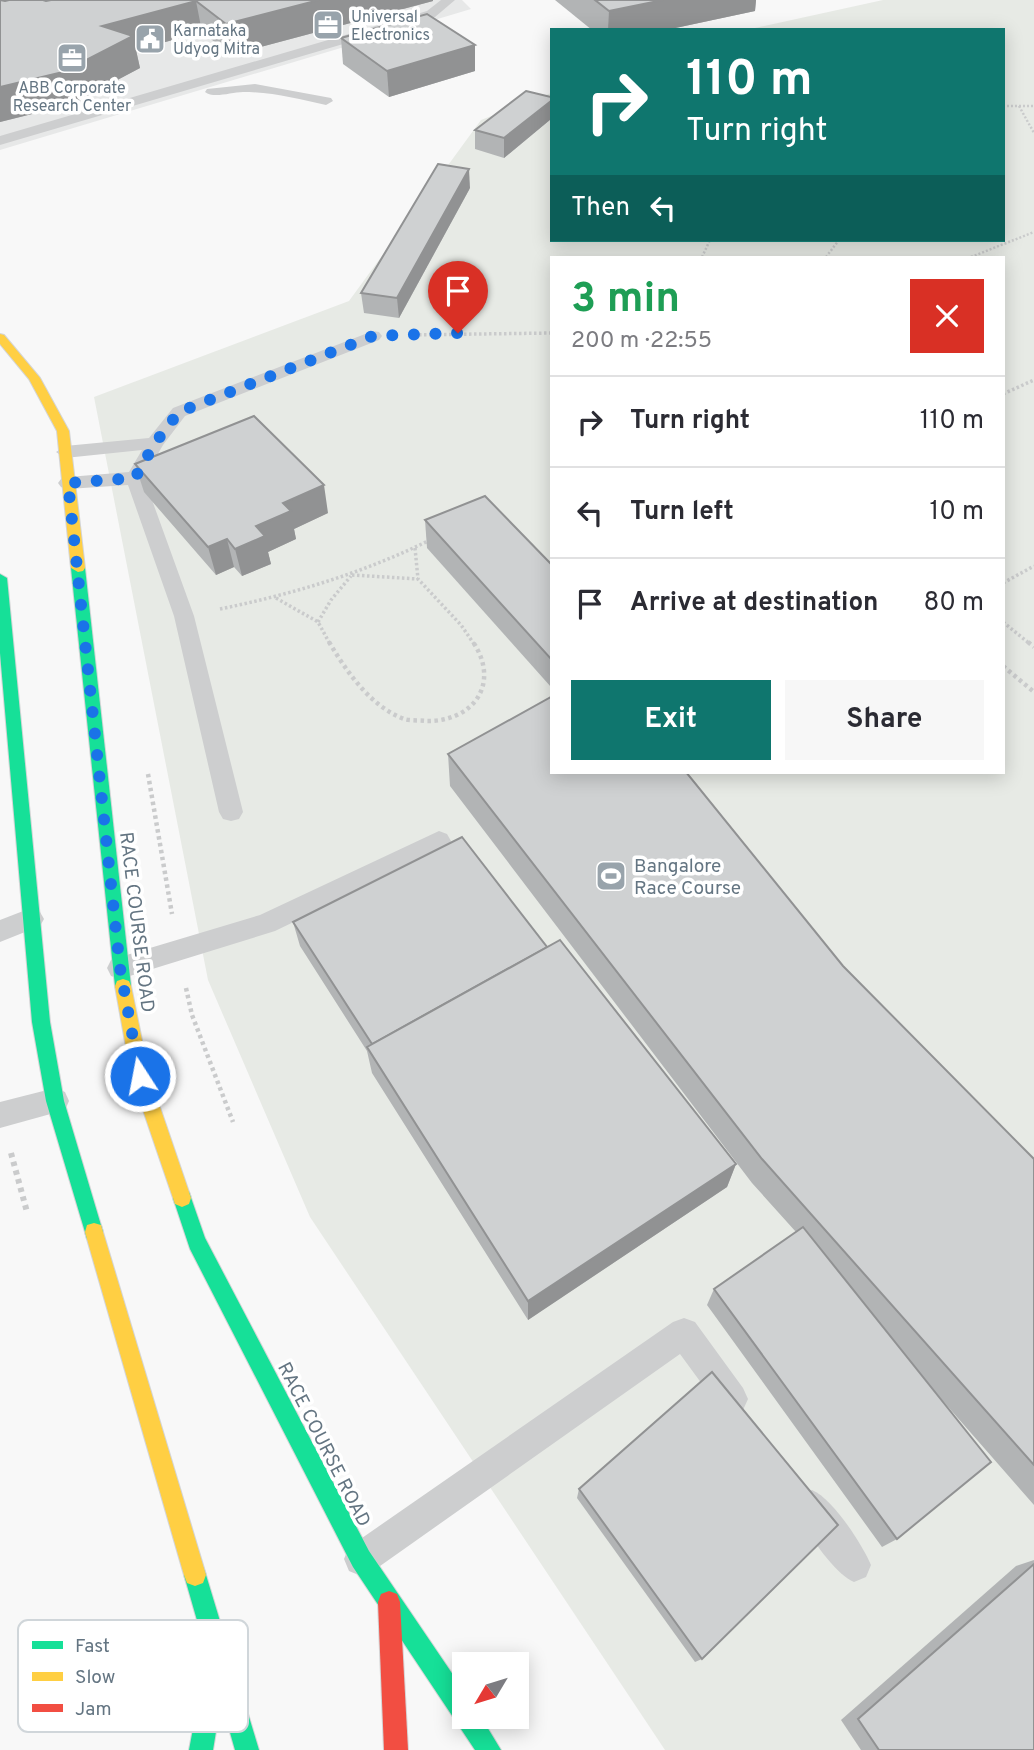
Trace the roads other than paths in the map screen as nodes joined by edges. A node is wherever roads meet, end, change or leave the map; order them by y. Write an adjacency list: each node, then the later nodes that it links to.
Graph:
1 (449, 0): 3 (lane)
2 (326, 101): 4 (lane)
3 (0, 141)
4 (0, 155)
5 (373, 336): 7 (lane)
6 (0, 337): 8 (main road, RACE COURSE ROAD)
7 (155, 443): 8 (lane); 9 (lane)
8 (65, 452): 10 (main road, RACE COURSE ROAD)
9 (135, 478): 10 (lane); 14 (lane)
10 (68, 483): 18 (main road, RACE COURSE ROAD)
11 (0, 578): 12 (main road)
12 (2, 607): 13 (main road)
13 (3, 652): 16 (main road)
14 (231, 812)
15 (439, 841): 18 (lane)
16 (31, 919): 17 (lane); 19 (main road)
17 (0, 931)
18 (120, 968): 23 (main road, RACE COURSE ROAD)
19 (55, 1101): 20 (lane); 26 (main road)
20 (0, 1115)
21 (749, 1422): 23 (lane)
22 (798, 1488): 24 (lane)
23 (361, 1559): 25 (main road, RACE COURSE ROAD)
24 (855, 1565)
25 (389, 1602): 27 (main road, RACE COURSE ROAD); 33 (main road)
26 (208, 1620)
27 (452, 1694)
28 (475, 1729): 34 (main road)
29 (204, 1732): 31 (main road)
30 (241, 1732): 32 (main road)
31 (201, 1750)
32 (247, 1750)
33 (396, 1750)
34 (489, 1750)

